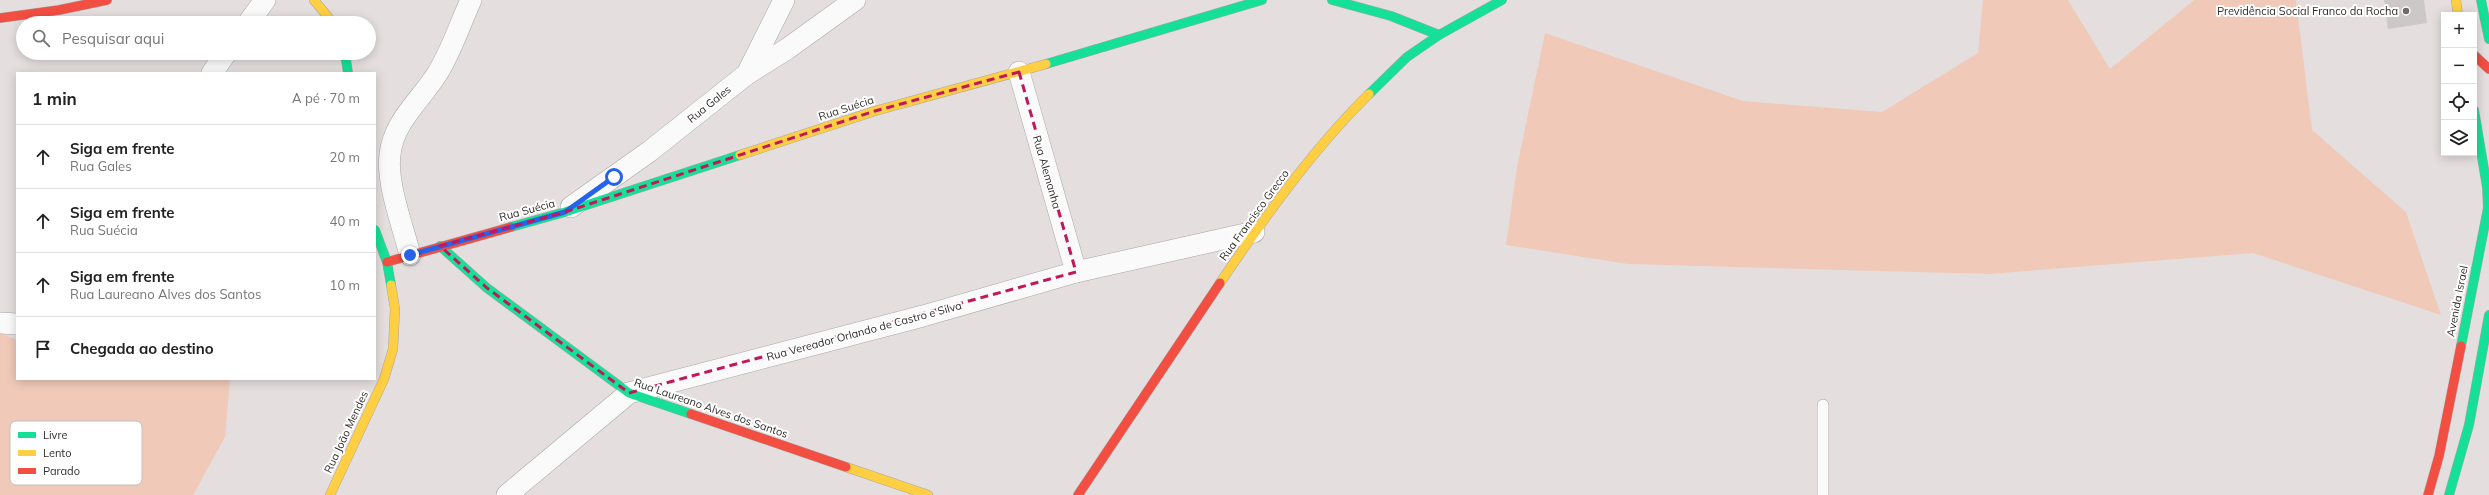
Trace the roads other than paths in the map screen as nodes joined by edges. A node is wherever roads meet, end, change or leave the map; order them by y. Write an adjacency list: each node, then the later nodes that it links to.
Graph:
1 (106, 0): 15 (street)
2 (265, 0): 13 (street)
3 (314, 0): 14 (street)
4 (471, 0): 31 (street)
5 (784, 0): 25 (street)
6 (855, 0): 25 (street, Rua Gales)
7 (1262, 0): 24 (street, Rua Suécia)
8 (1332, 0): 16 (street)
9 (1502, 0): 16 (street, Rua Francisco Grecco)
10 (2456, 0): 12 (street)
11 (2481, 0): 17 (street)
12 (2458, 12)
13 (253, 16)
14 (327, 16)
15 (0, 18)
16 (1439, 34): 28 (street, Rua Francisco Grecco)
17 (2489, 39)
18 (2477, 58): 21 (street)
19 (221, 60): 22 (street)
20 (346, 60): 23 (street)
21 (2489, 69)
22 (213, 72)
23 (348, 72)
24 (1019, 72): 27 (street, Rua Suécia); 33 (street, Rua Alemanha)
25 (747, 74): 27 (street, Rua Gales)
26 (2476, 120): 44 (street, Avenida Israel)
27 (565, 212): 30 (street, Rua Suécia)
28 (1254, 232): 33 (street, Rua Vereador Orlando de Castro e Silva); 42 (street, Rua Francisco Grecco)
29 (376, 233): 32 (street, Rua João Mendes)
30 (440, 246): 31 (street); 37 (street, Rua Laureano Alves dos Santos)
31 (410, 255): 32 (street)
32 (387, 262): 39 (street, Rua João Mendes)
33 (1076, 272): 37 (street, Rua Vereador Orlando de Castro e Silva)
34 (2489, 315): 45 (street)
35 (0, 323): 36 (street)
36 (16, 324)
37 (629, 393): 40 (street, Rua Vereador Orlando de Castro e Silva); 41 (street, Rua Laureano Alves dos Santos)
38 (1823, 405): 43 (lane)
39 (330, 495)
40 (507, 495)
41 (928, 495)
42 (1078, 495)
43 (1824, 495)
44 (2428, 495)
45 (2449, 495)

